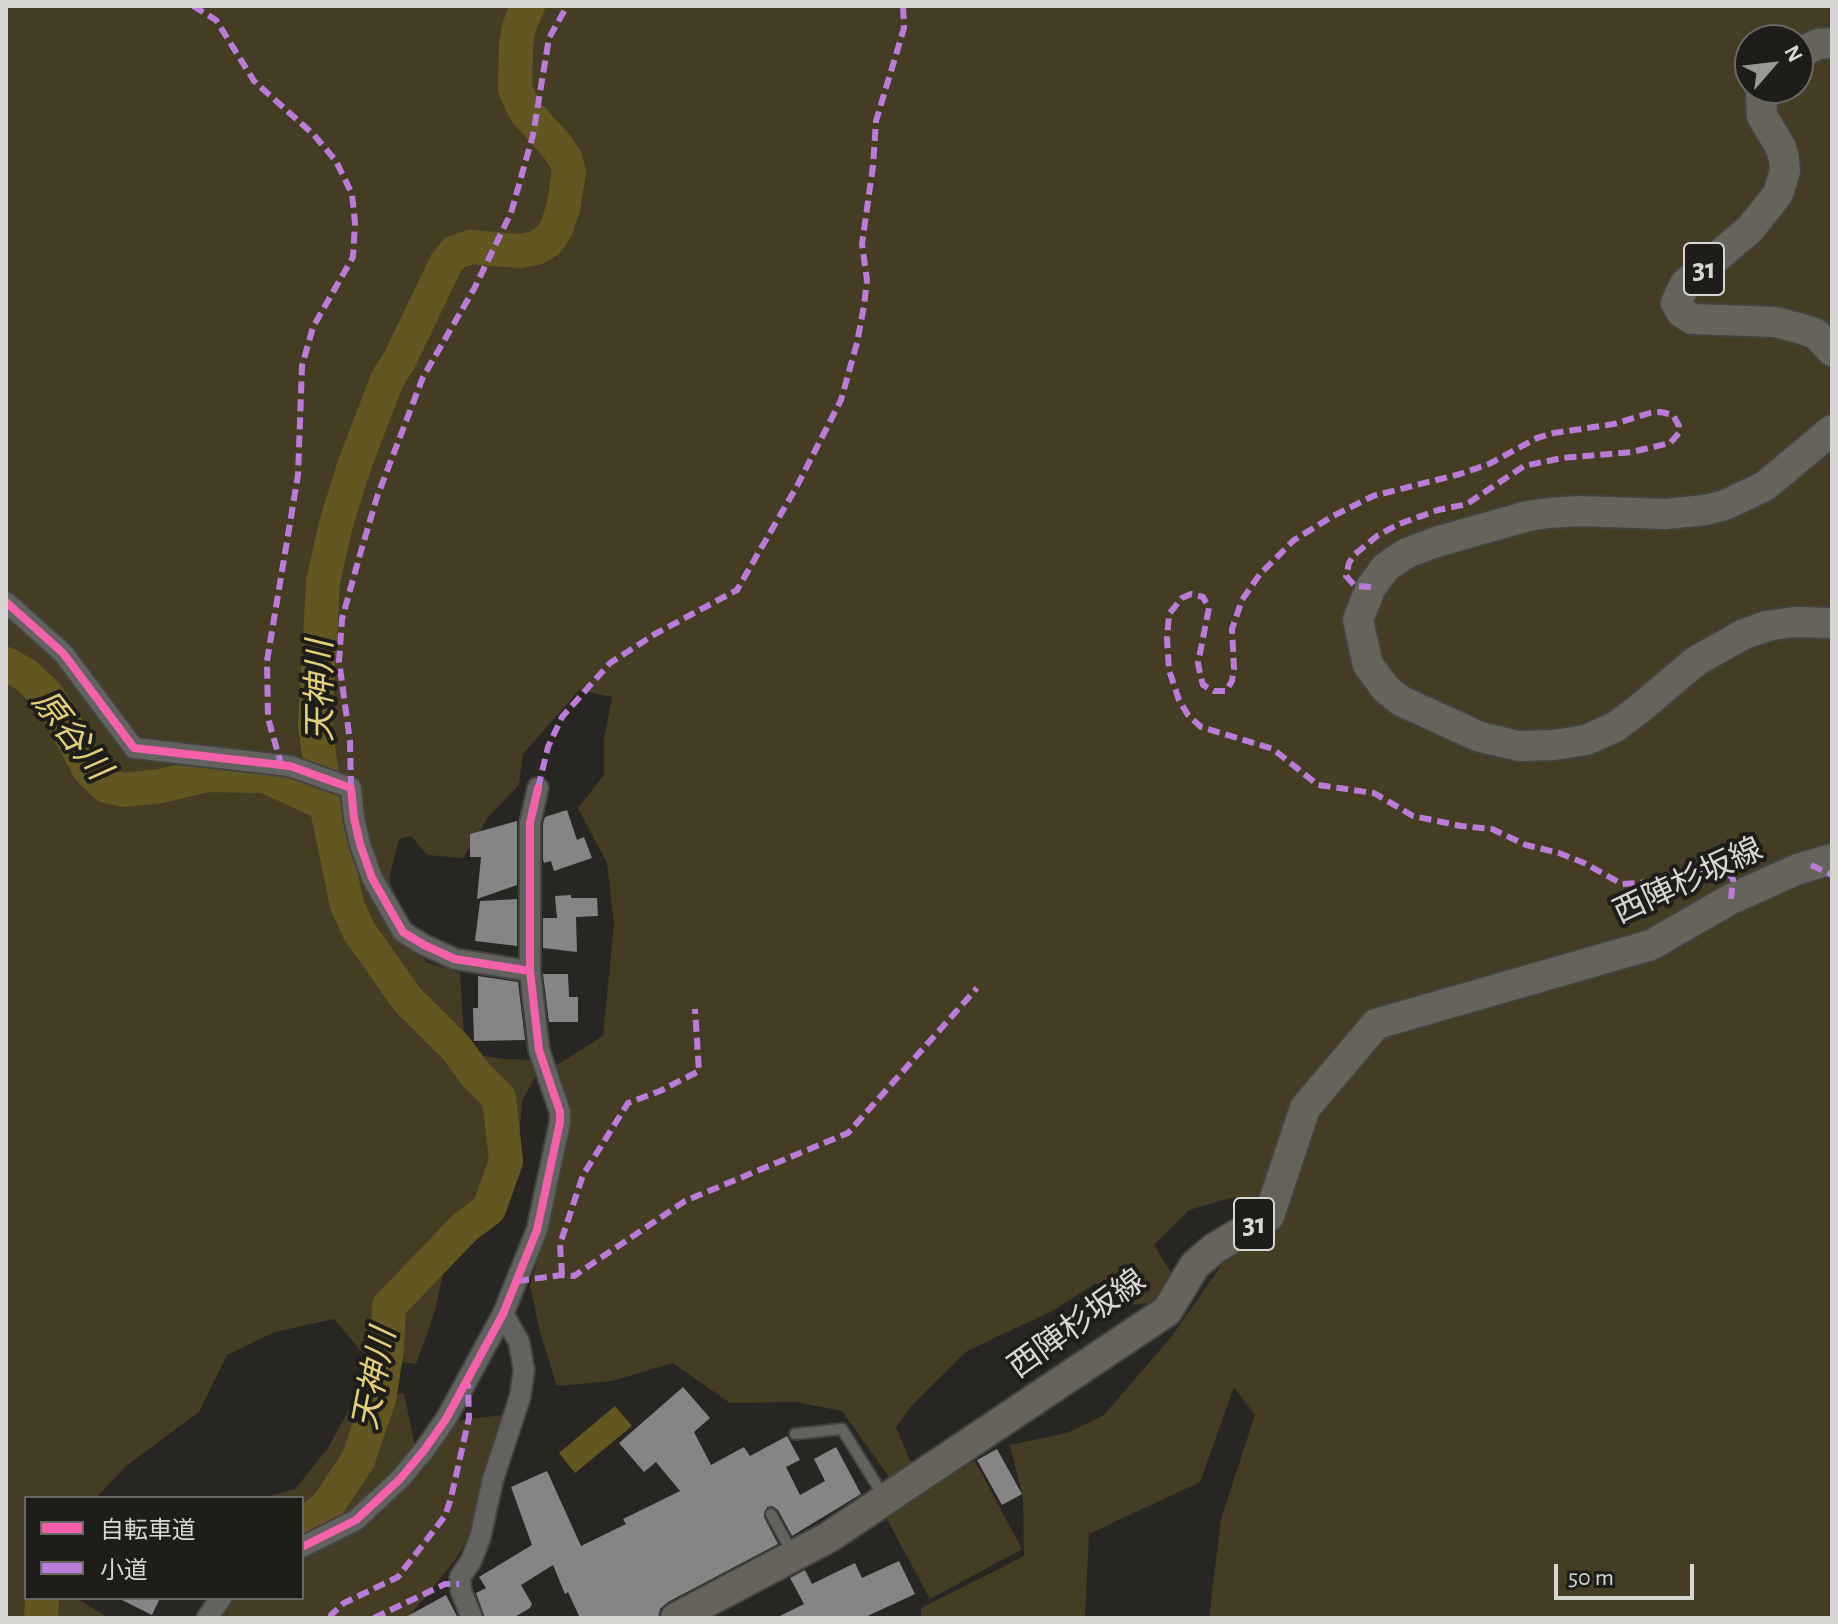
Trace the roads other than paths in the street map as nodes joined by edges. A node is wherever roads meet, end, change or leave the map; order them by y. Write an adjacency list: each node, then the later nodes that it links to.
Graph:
1 (1761, 104): 2 (main road, 31)
2 (1832, 351)
3 (1832, 430): 5 (main road)
4 (6, 602): 8 (street)
5 (1832, 623)
6 (538, 788): 8 (street)
7 (1832, 859): 11 (main road, 西陣杉坂線 / 31)
8 (530, 971): 9 (street)
9 (503, 1314): 13 (street); 17 (street)
10 (795, 1434): 11 (lane)
11 (886, 1500): 14 (main road, 西陣杉坂線 / 31)
12 (771, 1514): 14 (lane)
13 (304, 1546)
14 (794, 1555): 18 (main road, 西陣杉坂線 / 31)
15 (220, 1600): 16 (street)
16 (207, 1618)
17 (472, 1618)
18 (676, 1618)

